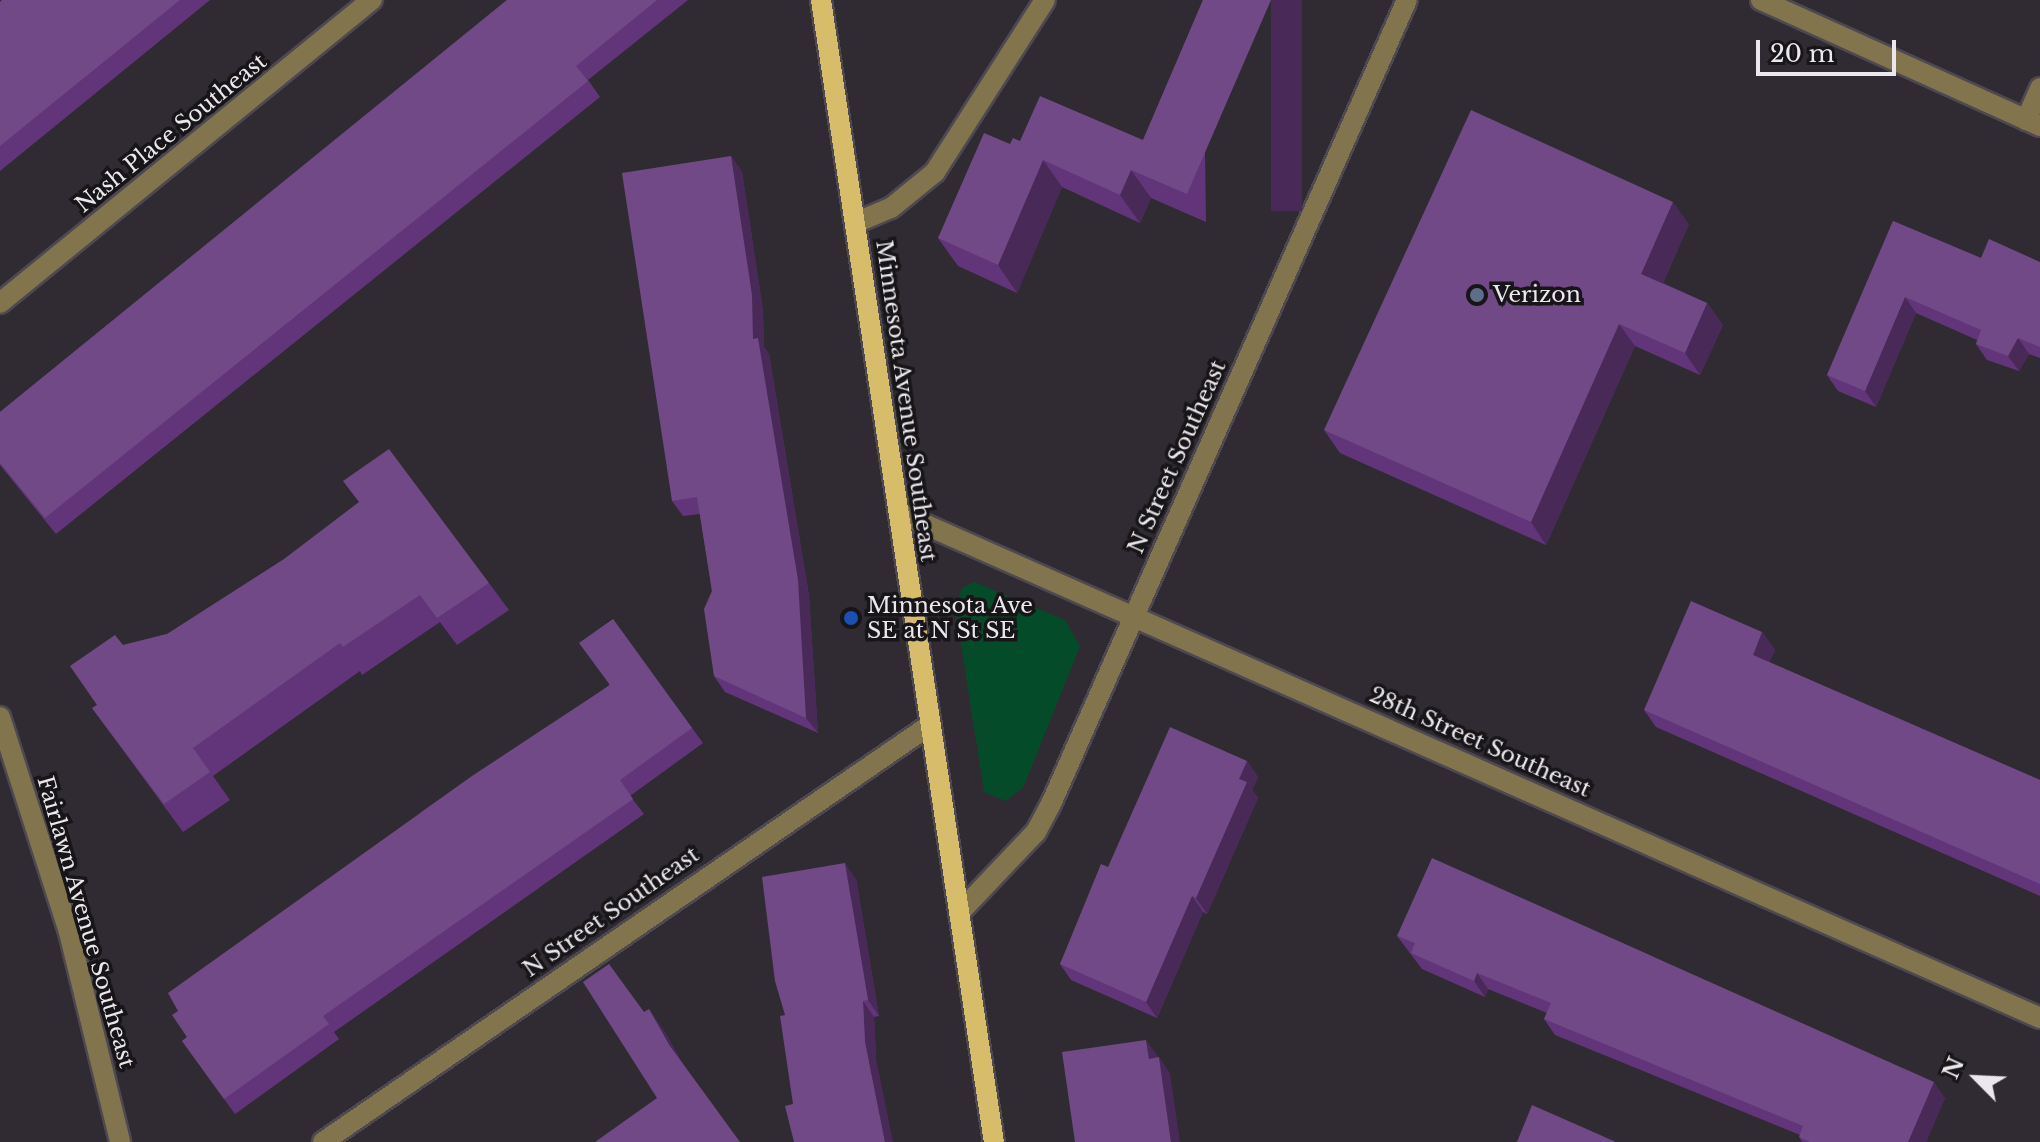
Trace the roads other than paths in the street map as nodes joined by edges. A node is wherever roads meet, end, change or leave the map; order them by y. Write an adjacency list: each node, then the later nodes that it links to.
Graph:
1 (372, 0): 9 (street, Nash Place Southeast)
2 (821, 0): 8 (main road, Minnesota Avenue Southeast)
3 (1045, 0): 8 (street)
4 (1407, 0): 11 (street, N Street Southeast)
5 (1761, 0): 7 (street)
6 (2040, 88): 7 (street)
7 (2033, 123)
8 (855, 223): 10 (main road, Minnesota Avenue Southeast)
9 (0, 303)
10 (899, 513): 11 (street, 28th Street Southeast); 13 (main road, Minnesota Avenue Southeast)
11 (1134, 613): 14 (street, N Street Southeast); 15 (street, 28th Street Southeast)
12 (0, 717): 16 (street, Fairlawn Avenue Southeast)
13 (930, 725): 14 (main road, Minnesota Avenue Southeast); 17 (street, N Street Southeast)
14 (959, 913): 18 (main road, Minnesota Avenue Southeast)
15 (2040, 1018)
16 (120, 1142)
17 (323, 1142)
18 (994, 1142)

